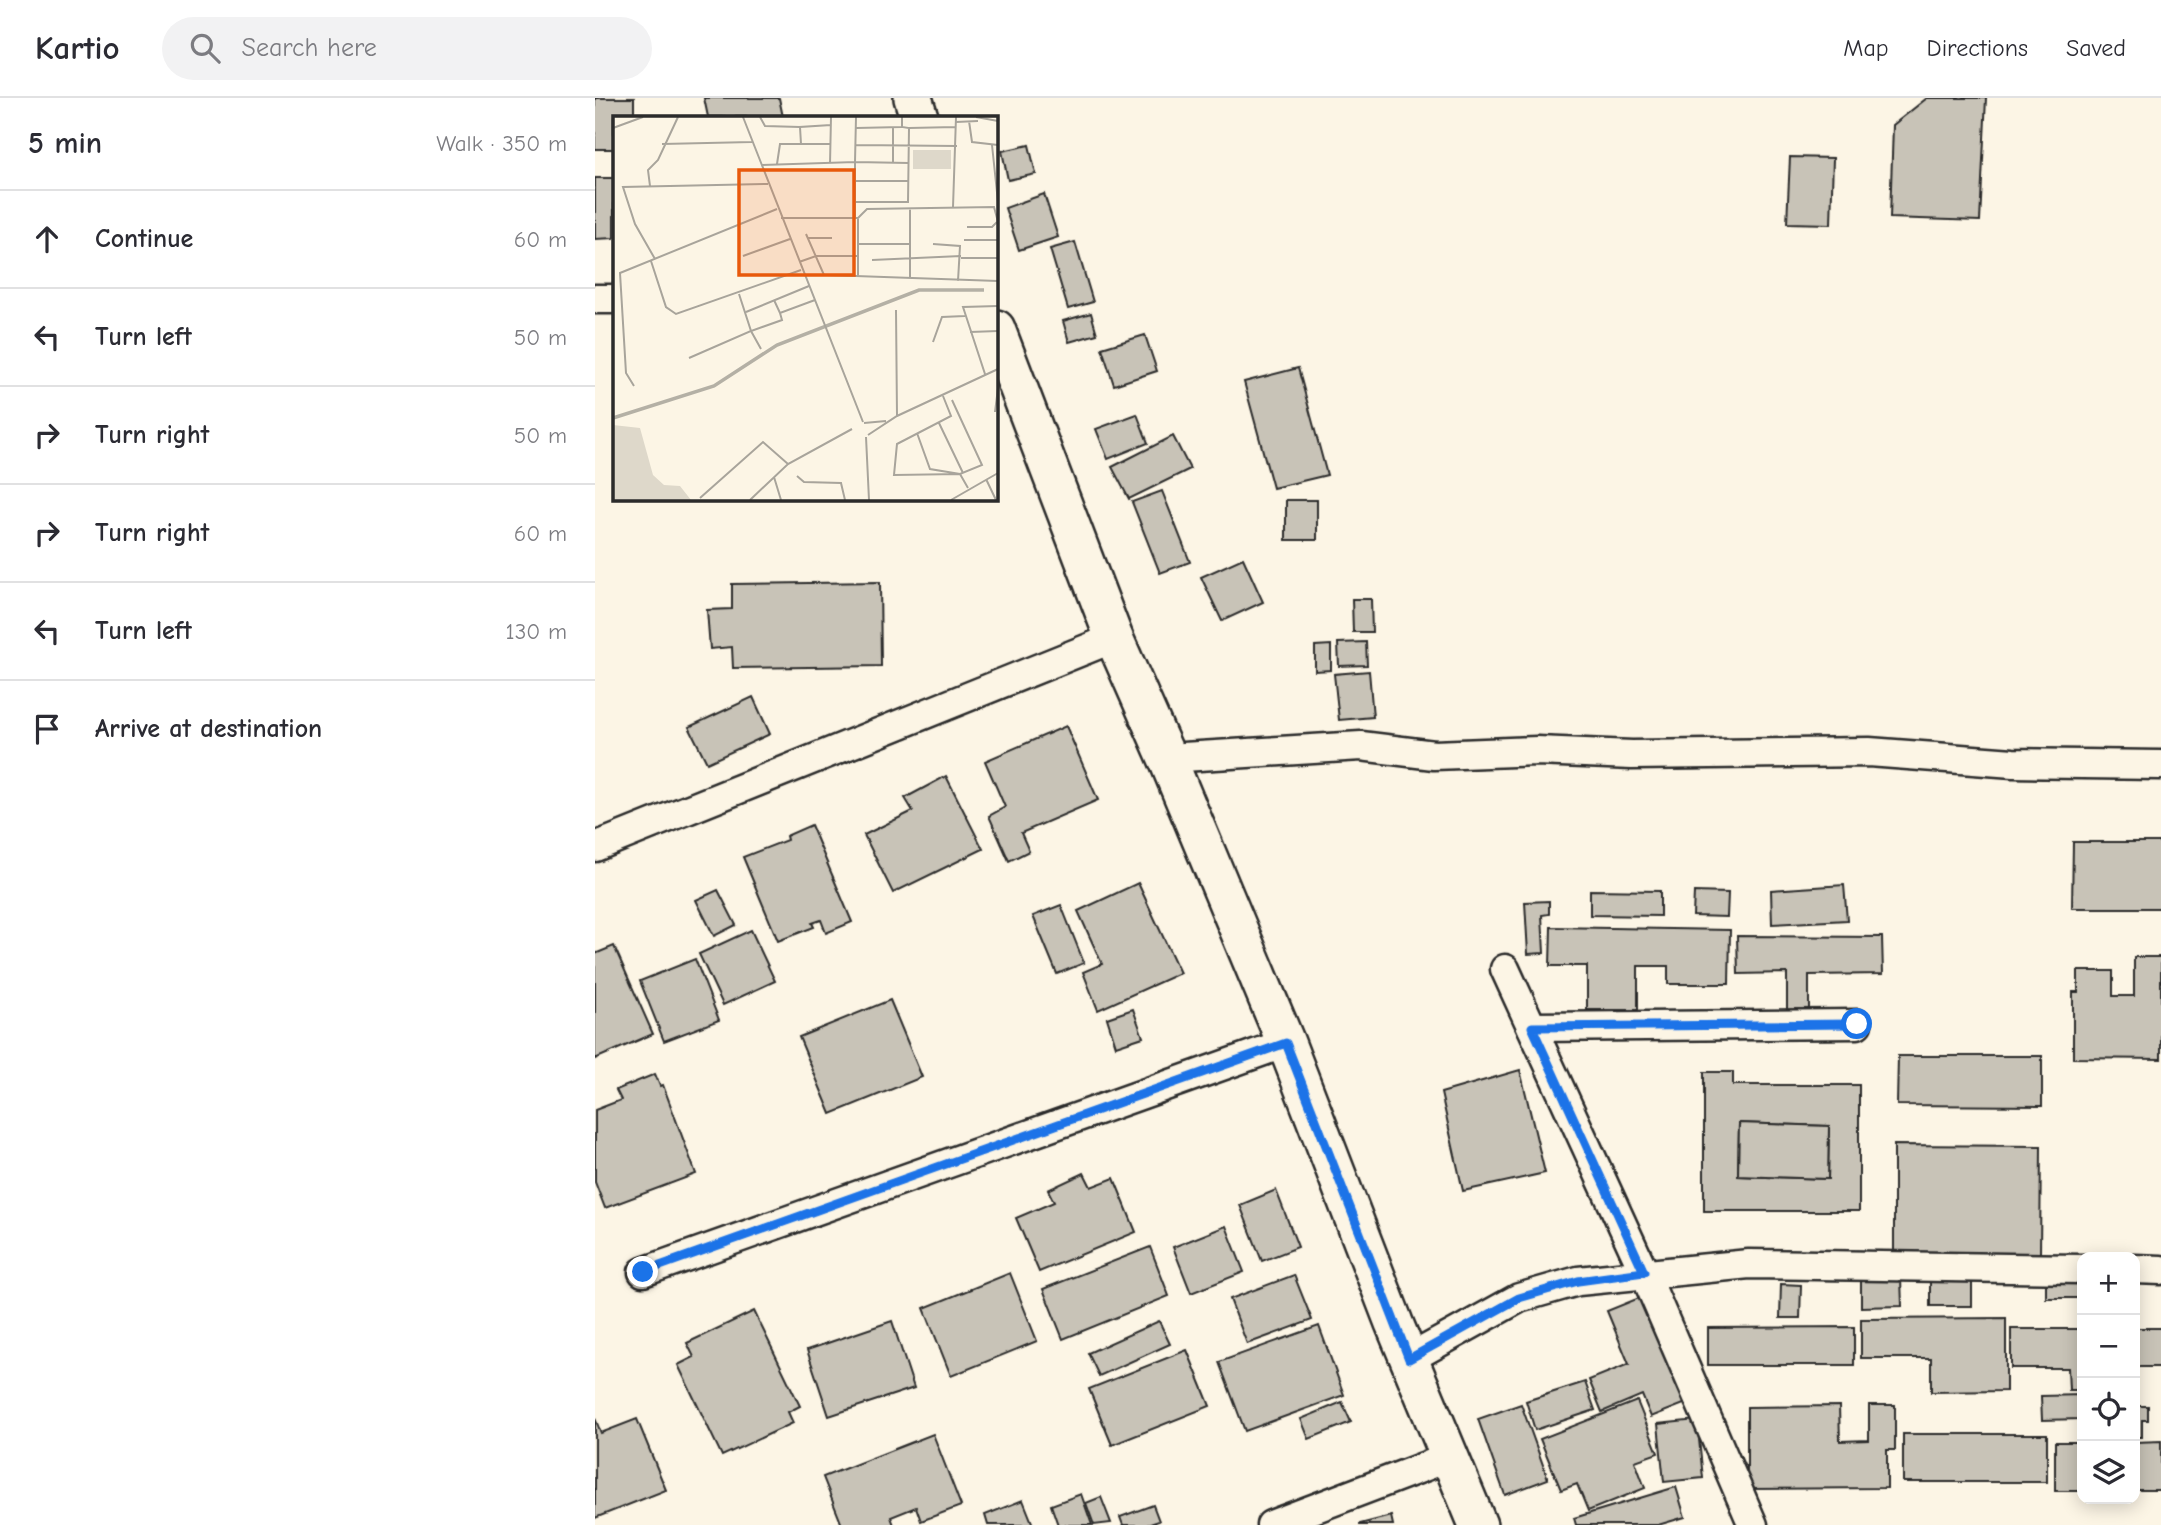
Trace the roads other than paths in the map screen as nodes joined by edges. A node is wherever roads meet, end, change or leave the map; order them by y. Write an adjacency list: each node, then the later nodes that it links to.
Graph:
1 (913, 98): 2 (street)
2 (919, 116)
3 (595, 299): 4 (street)
4 (613, 299)
5 (997, 332): 6 (street)
6 (1114, 638): 7 (street); 9 (street)
7 (1167, 758): 8 (street); 13 (street)
8 (2161, 765)
9 (595, 847)
10 (1505, 969): 12 (street)
11 (1857, 1024): 12 (street)
12 (1532, 1027): 18 (street)
13 (1286, 1043): 17 (street); 19 (street)
14 (2077, 1269): 18 (street)
15 (2140, 1269): 16 (street)
16 (2161, 1270)
17 (643, 1272)
18 (1644, 1272): 19 (street); 23 (street)
19 (1409, 1359): 20 (street)
20 (1450, 1457): 21 (street); 22 (street)
21 (1271, 1525)
22 (1478, 1525)
23 (1753, 1525)

